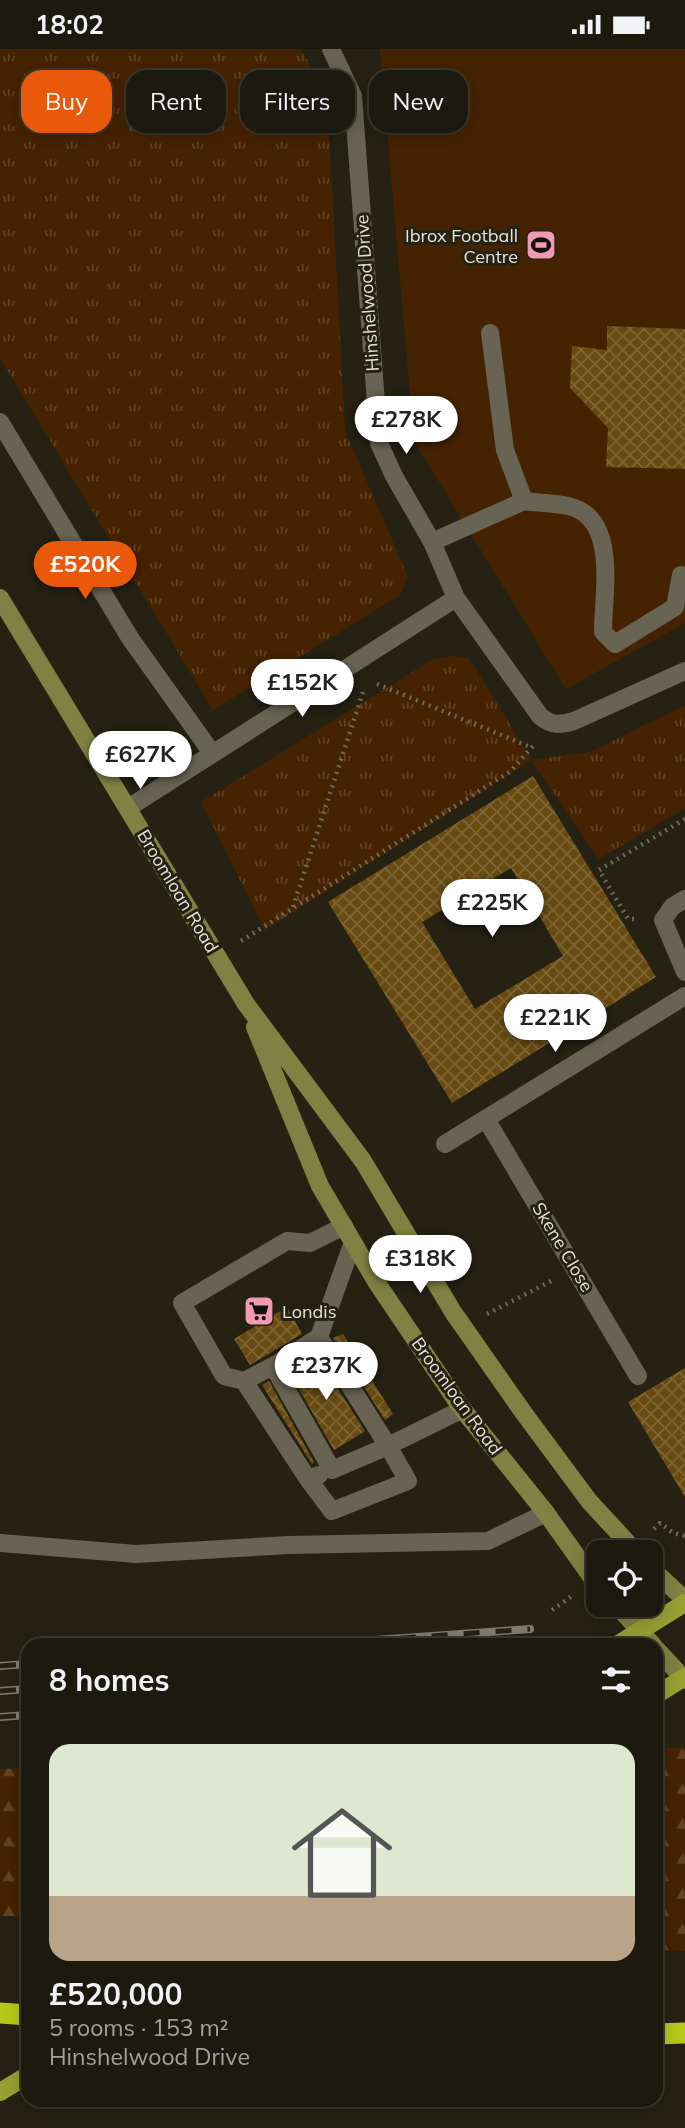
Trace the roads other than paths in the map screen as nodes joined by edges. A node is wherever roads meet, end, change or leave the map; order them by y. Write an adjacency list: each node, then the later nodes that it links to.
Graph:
1 (331, 49): 5 (street, Hinshelwood Drive)
2 (490, 333): 4 (street)
3 (0, 422): 10 (street)
4 (524, 501): 5 (street); 6 (street)
5 (432, 543): 8 (street, Hinshelwood Drive)
6 (681, 575)
7 (0, 598): 11 (main road, Broomloan Road)
8 (456, 598): 9 (street, Hinshelwood Drive); 10 (street)
9 (685, 671)
10 (212, 753): 11 (street)
11 (128, 808): 15 (main road, Broomloan Road)
12 (685, 899): 13 (street)
13 (685, 972)
14 (685, 996): 16 (street)
15 (246, 1004): 18 (main road, Broomloan Road); 29 (main road, Broomloan Road)
16 (486, 1119): 17 (street); 22 (street, Skene Close)
17 (444, 1144)
18 (344, 1226): 19 (main road, Broomloan Road); 23 (street)
19 (353, 1243): 20 (street); 24 (main road, Broomloan Road)
20 (319, 1337): 21 (street); 25 (street)
21 (273, 1366): 23 (street); 26 (street)
22 (638, 1376)
23 (244, 1381): 27 (street)
24 (463, 1409): 25 (street); 28 (main road, Broomloan Road)
25 (388, 1446): 26 (street); 27 (street)
26 (332, 1470): 27 (street)
27 (308, 1479)
28 (546, 1513): 30 (street); 31 (main road, Broomloan Road)
29 (625, 1540)
30 (0, 1543)
31 (586, 1569)
32 (663, 1580): 33 (main road)
33 (685, 1602): 35 (main road)
34 (627, 1617): 35 (main road)
35 (640, 1631): 36 (main road); 37 (main road)
36 (628, 1638)
37 (647, 1638)
38 (663, 1656): 39 (main road)
39 (684, 1678): 40 (main road)
40 (663, 1691)
41 (21, 2010): 44 (main road)
42 (0, 2013): 43 (highway)
43 (21, 2014)
44 (0, 2025): 45 (highway)
45 (21, 2027)
46 (685, 2033): 47 (highway)
47 (663, 2034)
48 (21, 2079): 49 (main road)
49 (0, 2092)

